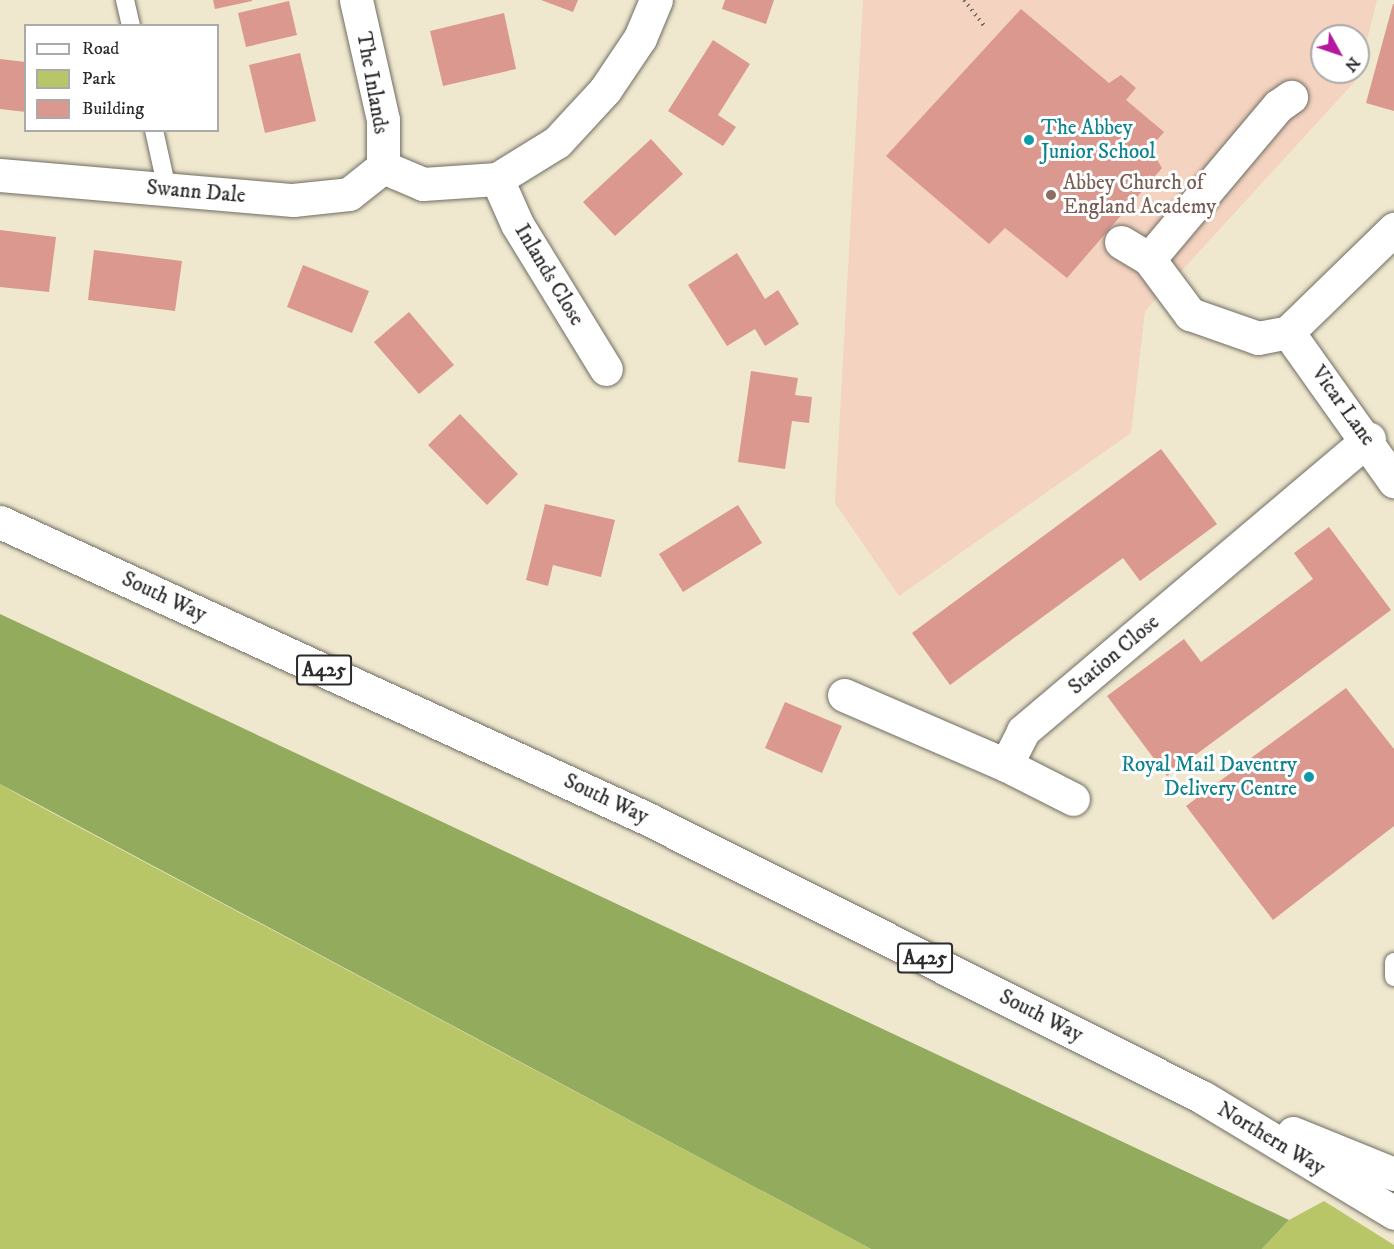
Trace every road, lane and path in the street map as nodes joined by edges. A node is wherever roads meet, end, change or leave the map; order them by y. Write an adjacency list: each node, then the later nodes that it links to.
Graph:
1 (125, 0): 5 (lane)
2 (356, 0): 9 (street, The Inlands)
3 (657, 0): 11 (street)
4 (964, 0): 6 (path)
5 (131, 24)
6 (985, 27)
7 (1291, 97): 15 (street)
8 (154, 132): 12 (lane)
9 (383, 167): 11 (street); 12 (street, Swann Dale)
10 (0, 175): 12 (street, Swann Dale)
11 (498, 179): 17 (street, Inlands Close)
12 (167, 189)
13 (1394, 229): 16 (street)
14 (1121, 242): 15 (street)
15 (1149, 259): 16 (street)
16 (1288, 332): 18 (street, Vicar Lane)
17 (606, 369)
18 (1369, 439): 19 (street, Vicar Lane); 22 (street, Station Close)
19 (1394, 482)
20 (0, 522): 24 (street, South Way / A425)
21 (844, 695): 22 (street)
22 (1006, 765): 23 (street)
23 (1073, 799)
24 (1202, 1097): 25 (street, Northern Way / A425); 26 (street, Northern Way / A425)
25 (1394, 1174)
26 (1394, 1213)

